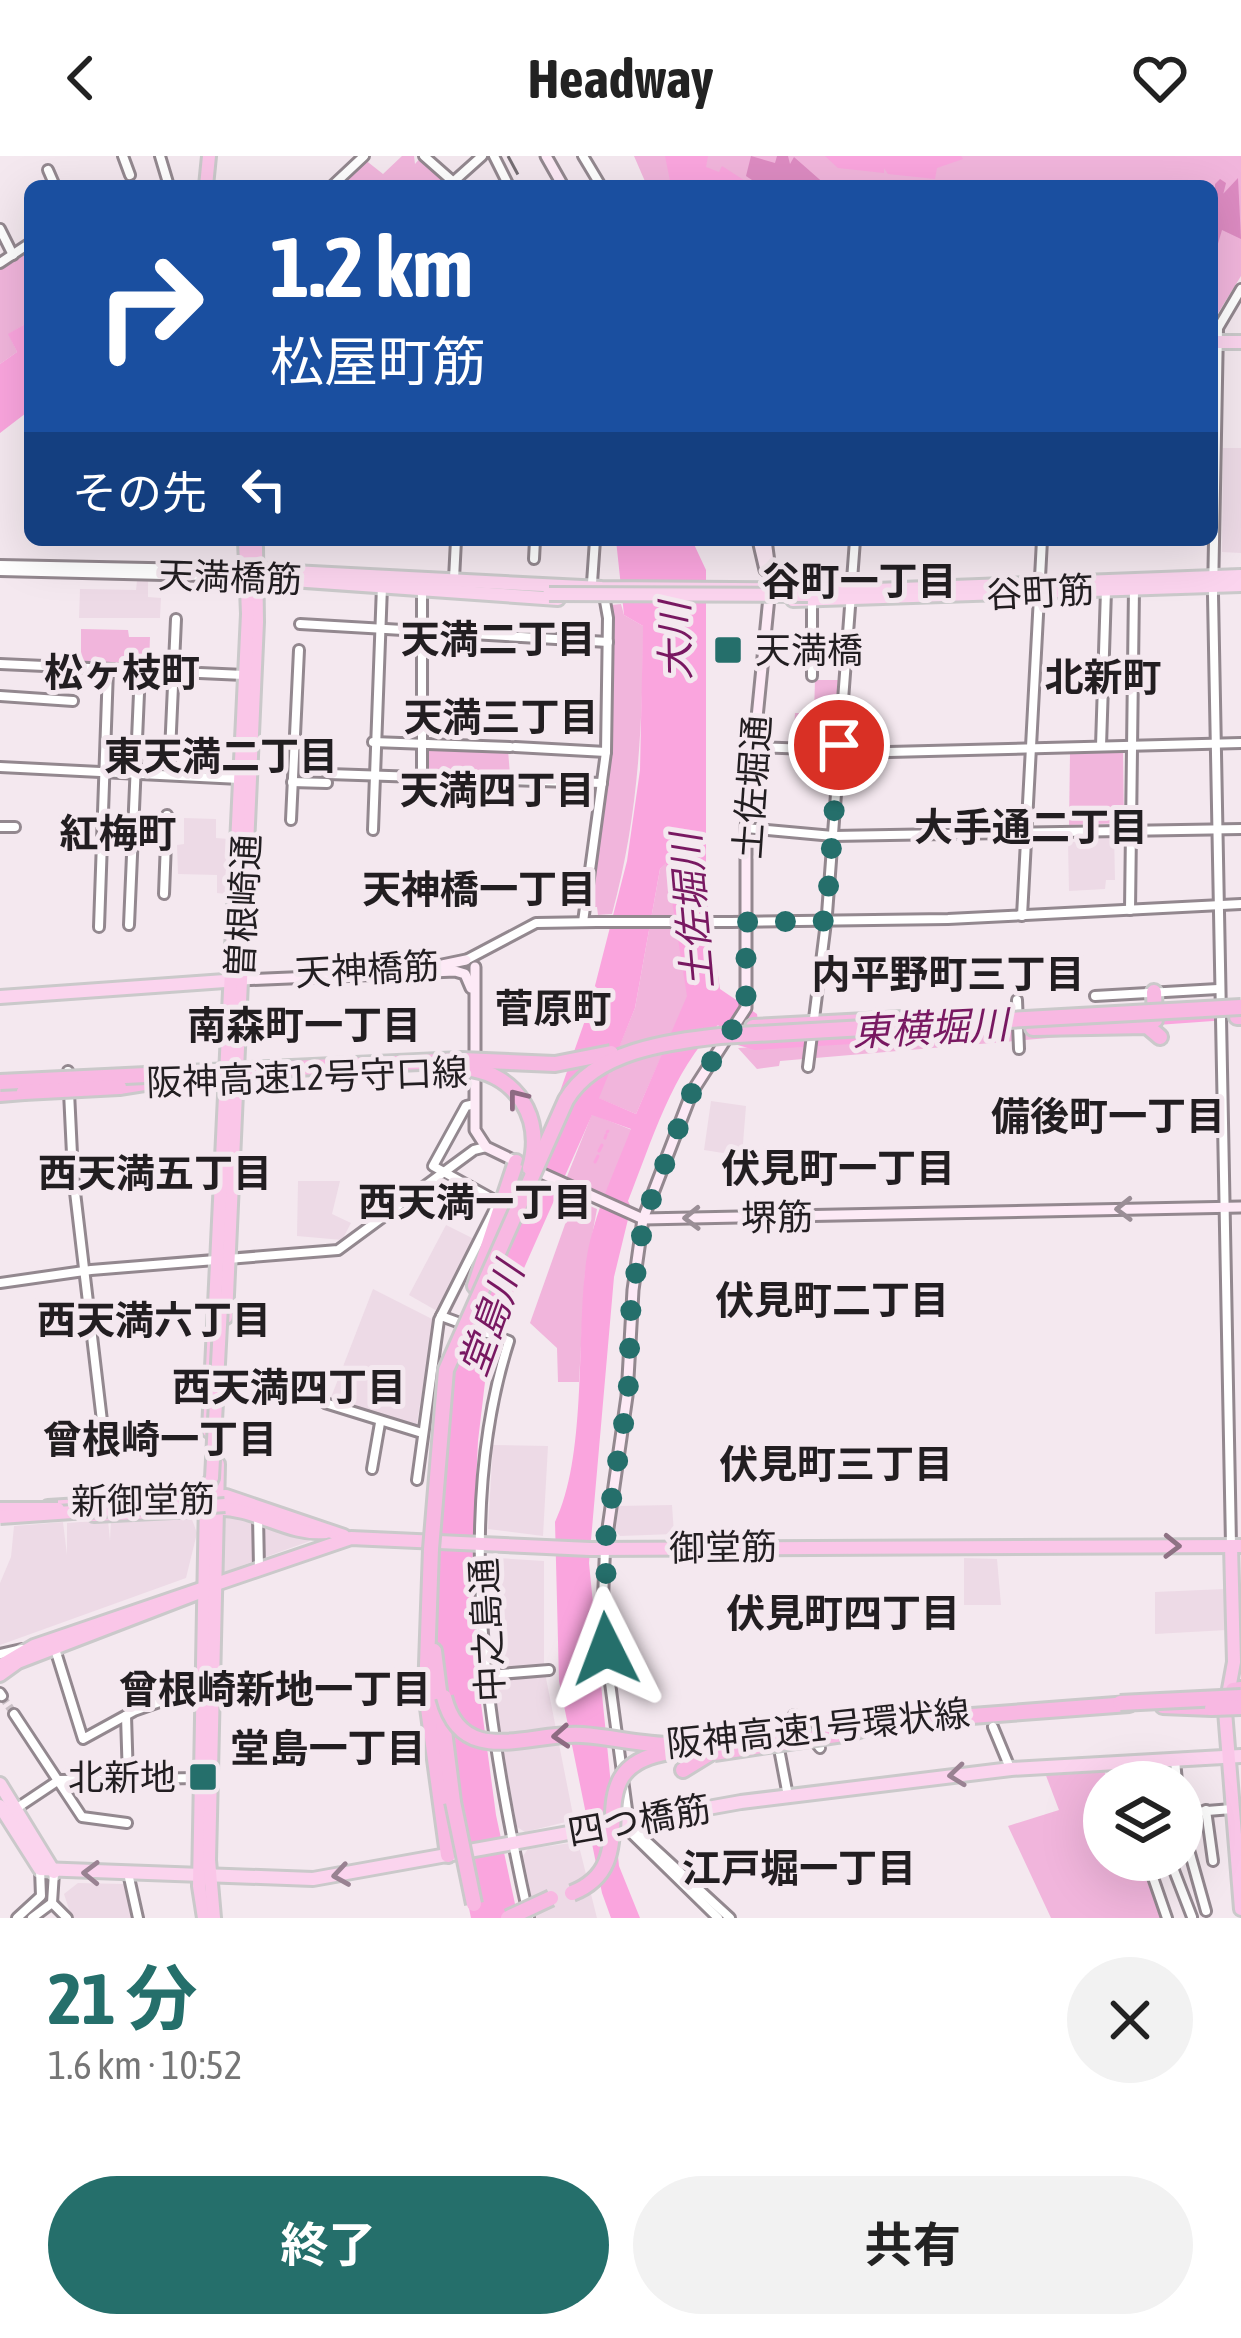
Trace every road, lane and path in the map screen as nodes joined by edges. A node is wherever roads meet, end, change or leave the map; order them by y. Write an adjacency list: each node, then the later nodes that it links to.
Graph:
1 (123, 156): 6 (street)
2 (364, 156): 8 (street)
3 (424, 156): 9 (street)
4 (482, 156): 10 (street)
5 (48, 170): 7 (street)
6 (130, 175)
7 (52, 180)
8 (338, 180)
9 (451, 180)
10 (459, 180)
11 (0, 229): 13 (street)
12 (24, 248): 13 (street)
13 (13, 255): 14 (street)
14 (0, 263)
15 (1241, 289): 16 (street)
16 (1218, 330)
17 (250, 546): 27 (highway, 曽根崎通)
18 (456, 546): 32 (street)
19 (535, 546): 25 (street)
20 (596, 546): 37 (street)
21 (763, 546): 38 (main road, 土佐堀通)
22 (855, 546): 39 (street)
23 (1042, 546): 34 (street)
24 (1214, 546): 30 (street)
25 (534, 559)
26 (0, 568): 27 (street, 天満橋筋)
27 (253, 573): 29 (main road, 天満橋筋); 51 (highway, 曽根崎通); 96 (highway, 曽根崎通)
28 (1241, 576): 30 (main road, 谷町筋)
29 (381, 578): 31 (main road, 天満橋筋); 43 (street)
30 (1214, 580): 33 (main road, 谷町筋); 34 (main road, 谷町筋); 35 (main road, 谷町筋); 56 (street)
31 (423, 581): 32 (main road, 天満橋筋); 44 (street)
32 (457, 584): 37 (main road, 天満橋筋); 40 (main road, 天満橋筋, bridge)
33 (1241, 585)
34 (1039, 586): 36 (main road, 谷町筋); 39 (main road, 谷町筋); 62 (street)
35 (1134, 587): 36 (main road, 谷町筋); 59 (street)
36 (1106, 588): 60 (street)
37 (607, 592): 38 (main road, 天満橋筋, bridge); 45 (street)
38 (767, 593): 39 (main road, 谷町筋); 40 (main road); 61 (main road, 土佐堀通)
39 (852, 594): 40 (main road, 天満橋筋); 63 (street)
40 (810, 596): 52 (street)
41 (176, 619): 50 (street)
42 (300, 624): 43 (street)
43 (379, 628): 44 (street); 55 (street)
44 (421, 633): 45 (street); 58 (street)
45 (608, 642): 64 (street)
46 (299, 650): 72 (street)
47 (0, 664): 48 (street)
48 (108, 669): 49 (street); 66 (street)
49 (140, 670): 50 (street); 67 (street)
50 (174, 671): 51 (street); 68 (street)
51 (245, 675): 71 (highway, 曽根崎通)
52 (812, 676)
53 (0, 697): 54 (street)
54 (73, 701)
55 (373, 742): 58 (street); 69 (street)
56 (1216, 742): 57 (street); 59 (street); 81 (street)
57 (1241, 743)
58 (421, 744): 64 (street); 70 (street)
59 (1131, 745): 60 (street); 80 (street)
60 (1101, 746): 62 (street)
61 (754, 747): 63 (street); 78 (main road, 土佐堀通)
62 (1034, 748): 63 (street); 79 (street)
63 (839, 750): 84 (street)
64 (606, 752): 73 (street)
65 (0, 766): 66 (street)
66 (105, 772): 67 (street); 94 (street)
67 (136, 773): 68 (street); 93 (street)
68 (169, 775): 71 (street)
69 (373, 776): 70 (street); 72 (street); 83 (street)
70 (422, 777): 73 (street)
71 (241, 778): 96 (highway, 曽根崎通)
72 (292, 782): 75 (street)
73 (602, 783): 90 (street)
74 (167, 814): 85 (street)
75 (291, 820)
76 (0, 827): 77 (street)
77 (15, 827)
78 (746, 828): 84 (street); 92 (main road, 土佐堀通)
79 (1028, 829): 80 (street); 84 (street); 89 (street)
80 (1129, 829): 81 (street); 88 (street)
81 (1217, 829): 82 (street); 87 (street)
82 (1241, 829)
83 (373, 830)
84 (833, 836): 91 (street)
85 (164, 894)
86 (1241, 904): 87 (street, 天神橋筋)
87 (1218, 906): 88 (street, 天神橋筋); 97 (street)
88 (1130, 910): 89 (street, 天神橋筋)
89 (1022, 916): 91 (street, 天神橋筋)
90 (584, 918): 92 (street, 天神橋筋, bridge); 95 (street, 天神橋筋)
91 (826, 921): 92 (street, 天神橋筋); 104 (street)
92 (746, 922): 130 (main road, 土佐堀通)
93 (129, 926)
94 (99, 927)
95 (470, 964): 96 (main road, 天神橋筋); 98 (main road)
96 (235, 980): 98 (main road, 天神橋筋); 101 (main road); 111 (highway, 曽根崎通)
97 (1219, 992): 100 (street); 128 (street, bridge)
98 (473, 993): 110 (main road)
99 (1095, 996): 100 (street)
100 (1154, 996): 106 (highway, bridge)
101 (0, 997)
102 (1017, 1005): 109 (street, bridge)
103 (1240, 1011): 105 (highway, 阪神高速1号環状線, bridge)
104 (815, 1018): 105 (highway, bridge); 107 (highway, bridge); 112 (street)
105 (1034, 1019): 106 (highway, 阪神高速1号環状線, bridge)
106 (932, 1025): 108 (highway, 阪神高速1号環状線, bridge)
107 (753, 1027)
108 (697, 1039): 110 (highway, 阪神高速12号守口線, bridge); 131 (highway, 阪神高速1号環状線, bridge)
109 (1018, 1045)
110 (472, 1060): 111 (highway, bridge); 113 (street); 115 (street); 121 (highway, 阪神高速12号守口線, bridge); 123 (main road)
111 (231, 1064): 116 (street); 119 (highway, 曽根崎通); 132 (highway, 曽根崎通)
112 (808, 1066)
113 (317, 1070)
114 (68, 1071): 120 (street)
115 (548, 1071)
116 (159, 1073): 121 (highway, 阪神高速12号守口線, bridge); 121 (highway, bridge); 131 (highway, 阪神高速12号守口線, one-way to 116, bridge)
117 (185, 1077): 118 (street)
118 (120, 1080): 120 (street); 122 (street)
119 (226, 1083): 122 (street); 132 (highway, 曽根崎通)
120 (66, 1087): 121 (street); 122 (street); 133 (street)
121 (0, 1089)
122 (99, 1091)
123 (476, 1104): 124 (main road); 126 (street)
124 (486, 1147): 125 (main road, 堺筋); 126 (street)
125 (518, 1162): 127 (street); 130 (main road, 堺筋); 138 (highway, bridge)
126 (443, 1172): 127 (street); 132 (street)
127 (498, 1202): 137 (street)
128 (1223, 1207): 129 (main road, 堺筋); 130 (main road, 堺筋, one-way to 130); 155 (street)
129 (1241, 1207)
130 (644, 1219): 156 (main road, 土佐堀通)
131 (502, 1246): 138 (highway, 阪神高速1号環状線, bridge)
132 (223, 1264): 133 (street); 135 (highway, 曽根崎通); 136 (highway); 146 (highway, 曽根崎通)
133 (86, 1270): 134 (street); 140 (street)
134 (0, 1283)
135 (216, 1290): 136 (highway); 146 (highway, 曽根崎通)
136 (220, 1306): 147 (highway, bridge)
137 (444, 1317): 142 (street); 153 (street, 中之島通)
138 (451, 1355): 154 (highway, 阪神高速1号環状線, bridge)
139 (325, 1403): 141 (street)
140 (102, 1421)
141 (380, 1423): 142 (street); 143 (street)
142 (422, 1433): 144 (street)
143 (372, 1469)
144 (417, 1480)
145 (108, 1500): 146 (highway, 新御堂筋); 147 (street, 新御堂筋); 147 (highway, bridge)
146 (209, 1504): 148 (highway, 新御堂筋); 149 (highway, 新御堂筋); 150 (highway, 新御堂筋); 158 (highway, 曽根崎通); 158 (highway, 曽根崎通)
147 (0, 1514): 148 (street, 新御堂筋); 148 (highway, bridge); 150 (highway, bridge)
148 (109, 1516)
149 (258, 1516): 152 (highway, 新御堂筋); 157 (street)
150 (328, 1532): 151 (highway, 新御堂筋); 152 (highway)
151 (351, 1538): 152 (highway, 御堂筋); 154 (highway, 御堂筋)
152 (312, 1541): 157 (highway, 御堂筋)
153 (480, 1544): 154 (highway, 御堂筋); 156 (highway, 御堂筋); 165 (street, 中之島通)
154 (427, 1545): 159 (highway, 阪神高速1号環状線); 197 (highway)
155 (1236, 1546): 156 (highway, 御堂筋, one-way to 155); 178 (highway)
156 (605, 1549): 195 (street, 土佐堀通)
157 (260, 1568): 158 (highway, 御堂筋)
158 (205, 1588): 160 (highway, 御堂筋); 161 (highway, 御堂筋); 166 (highway, 曽根崎通)
159 (432, 1610): 174 (highway, 阪神高速1号環状線, one-way to 159, bridge); 214 (highway, bridge)
160 (30, 1647): 162 (street); 164 (highway, 御堂筋)
161 (54, 1648): 164 (highway, 御堂筋); 170 (street)
162 (0, 1654)
163 (549, 1670): 165 (street)
164 (0, 1671)
165 (488, 1675): 196 (street, 中之島通)
166 (209, 1686): 170 (street); 186 (highway, 曽根崎通)
167 (1241, 1698): 168 (highway, bridge); 168 (highway, 阪神高速1号環状線, bridge)
168 (1126, 1703): 172 (highway, 阪神高速1号環状線)
169 (14, 1714): 187 (street)
170 (126, 1715): 185 (street)
171 (794, 1715): 175 (street)
172 (879, 1723): 174 (highway, 阪神高速1号環状線, bridge); 176 (highway, bridge)
173 (993, 1727): 183 (street)
174 (758, 1738): 215 (highway, bridge)
175 (820, 1748)
176 (714, 1754): 182 (highway); 184 (highway)
177 (780, 1754): 189 (street)
178 (1234, 1756): 179 (main road, 四つ橋筋); 190 (highway)
179 (1175, 1759): 180 (main road, 四つ橋筋)
180 (1138, 1761)
181 (1083, 1764): 183 (main road, 四つ橋筋)
182 (703, 1767)
183 (1011, 1769): 189 (main road, 四つ橋筋, one-way to 189)
184 (683, 1770)
185 (128, 1779): 186 (street); 187 (street)
186 (208, 1779): 201 (highway, 曽根崎通)
187 (58, 1780): 191 (street); 194 (street)
188 (0, 1784): 191 (main road)
189 (788, 1796): 195 (main road, 四つ橋筋)
190 (1232, 1809): 193 (street); 206 (highway)
191 (7, 1810): 199 (main road)
192 (1203, 1810): 193 (street)
193 (1206, 1810): 198 (street)
194 (127, 1823)
195 (622, 1823): 196 (main road, 四つ橋筋); 217 (street, 土佐堀通); 218 (street)
196 (508, 1844): 197 (main road, 四つ橋筋); 216 (street, 中之島通)
197 (452, 1855): 201 (main road, 四つ橋筋, one-way to 201)
198 (1213, 1861)
199 (47, 1870): 200 (main road, 四つ橋筋, one-way to 199); 205 (street); 208 (street)
200 (128, 1873): 201 (main road, 四つ橋筋); 211 (street)
201 (204, 1875): 212 (highway); 213 (highway, 曽根崎通)
202 (1154, 1881): 219 (street)
203 (1178, 1881): 220 (street)
204 (1198, 1881): 207 (street)
205 (52, 1904): 208 (street); 210 (street)
206 (1241, 1909)
207 (1206, 1911)
208 (29, 1915): 209 (street)
209 (17, 1918)
210 (64, 1918)
211 (138, 1918)
212 (204, 1918)
213 (214, 1918)
214 (477, 1918)
215 (508, 1918)
216 (529, 1918)
217 (718, 1918)
218 (730, 1918)
219 (1167, 1918)
220 (1192, 1918)

